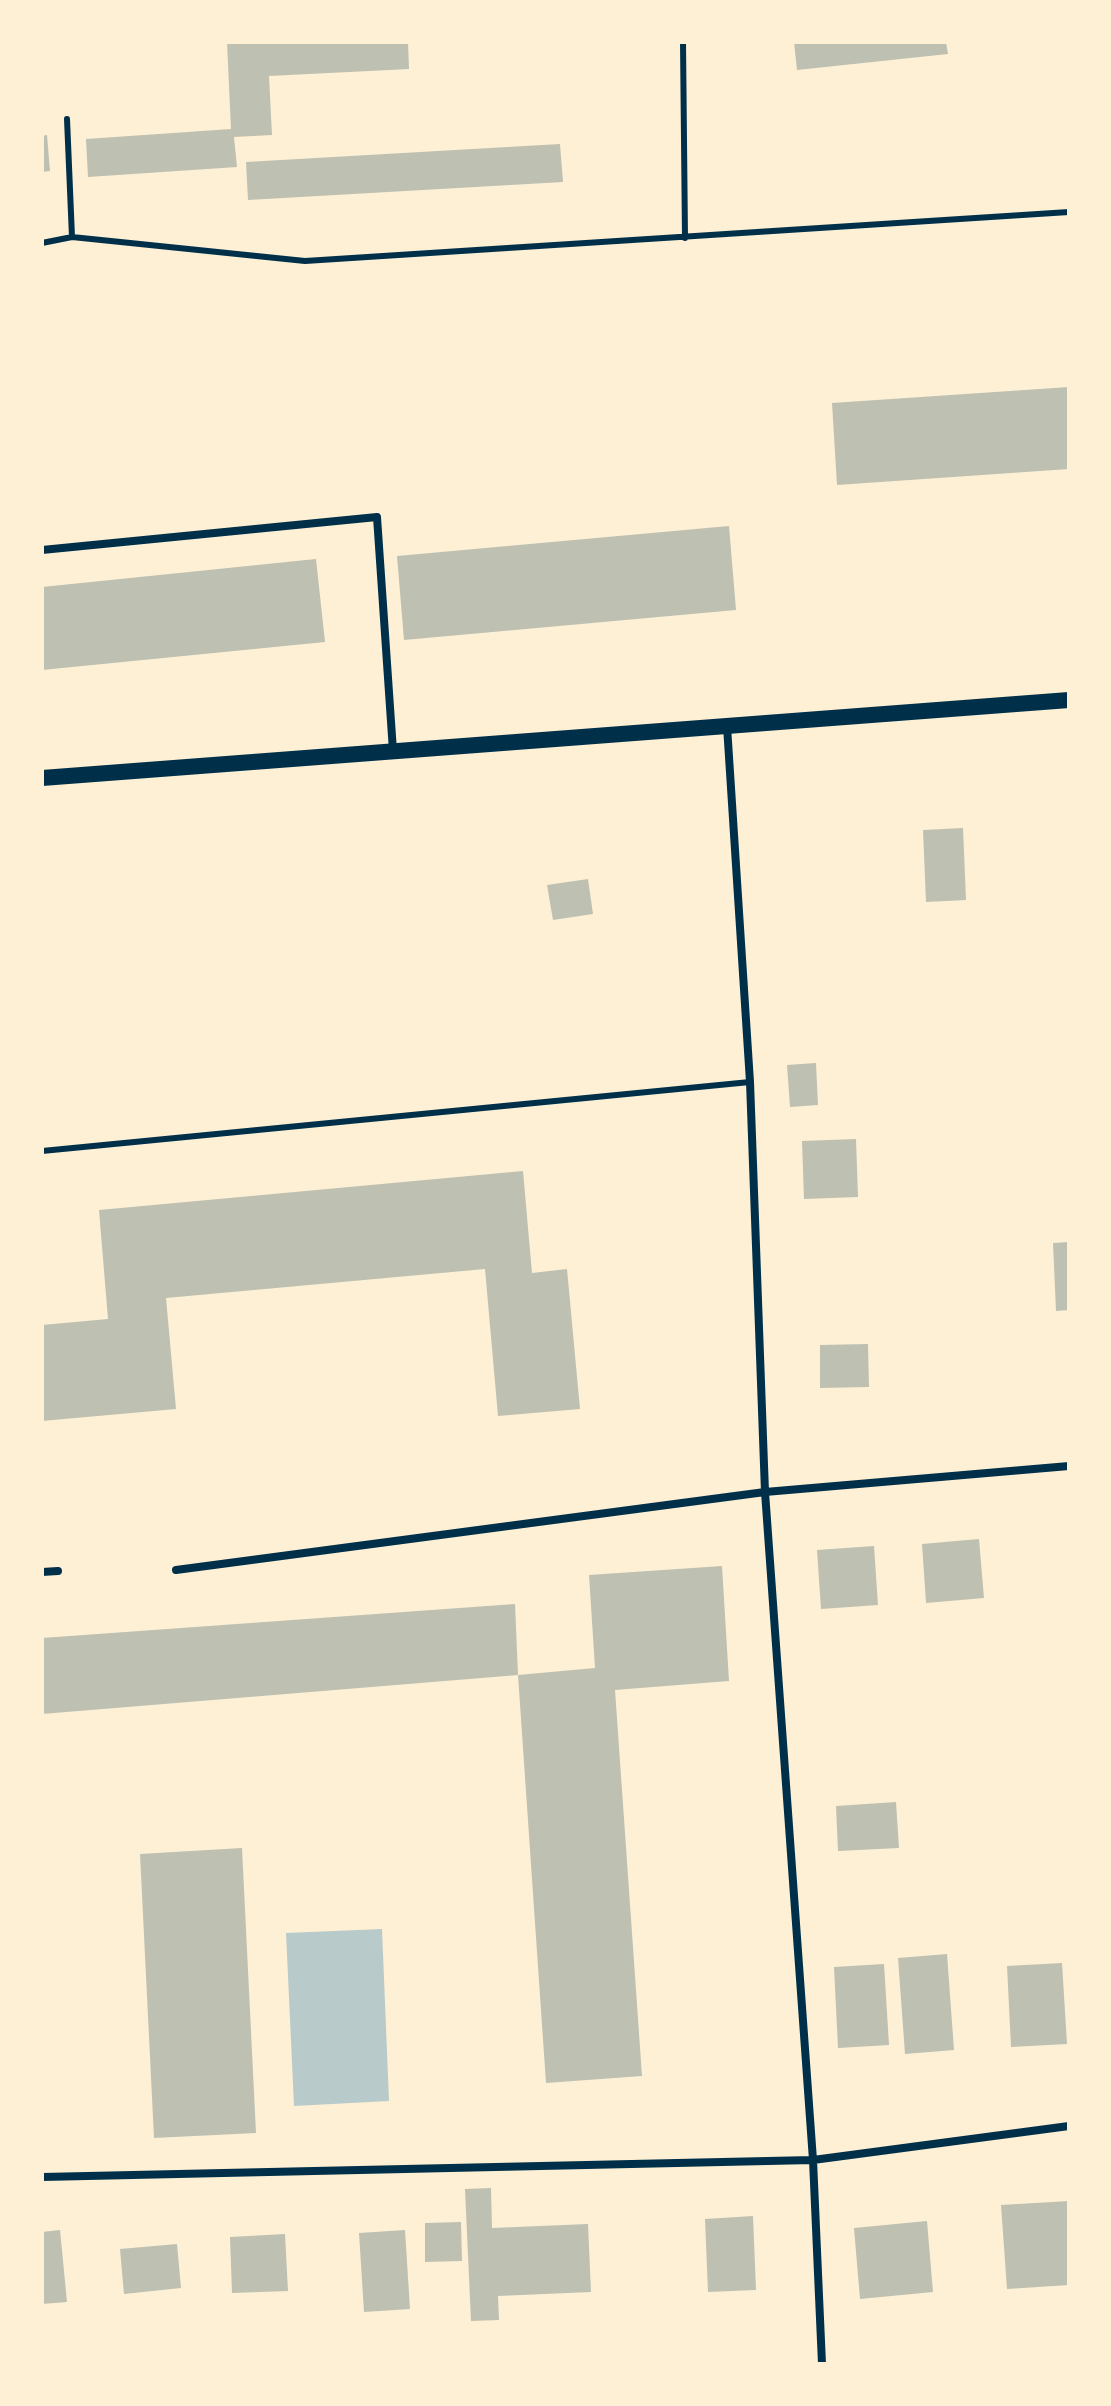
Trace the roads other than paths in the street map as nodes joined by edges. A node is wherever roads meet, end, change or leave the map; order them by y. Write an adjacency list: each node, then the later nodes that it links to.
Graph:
1 (683, 42): 5 (lane)
2 (67, 119): 4 (lane)
3 (1069, 212): 5 (lane)
4 (72, 237): 5 (lane); 6 (lane)
5 (685, 238)
6 (42, 243)
7 (42, 550): 10 (street)
8 (1069, 700): 9 (main road)
9 (727, 725): 10 (main road); 12 (street)
10 (393, 751): 11 (main road)
11 (42, 778)
12 (750, 1082): 13 (lane); 15 (street)
13 (42, 1151)
14 (1069, 1466): 15 (street)
15 (765, 1492): 16 (street); 20 (street)
16 (176, 1570)
17 (58, 1571): 18 (street)
18 (42, 1572)
19 (1069, 2126): 20 (street)
20 (813, 2160): 21 (street); 22 (street)
21 (42, 2177)
22 (822, 2364)

